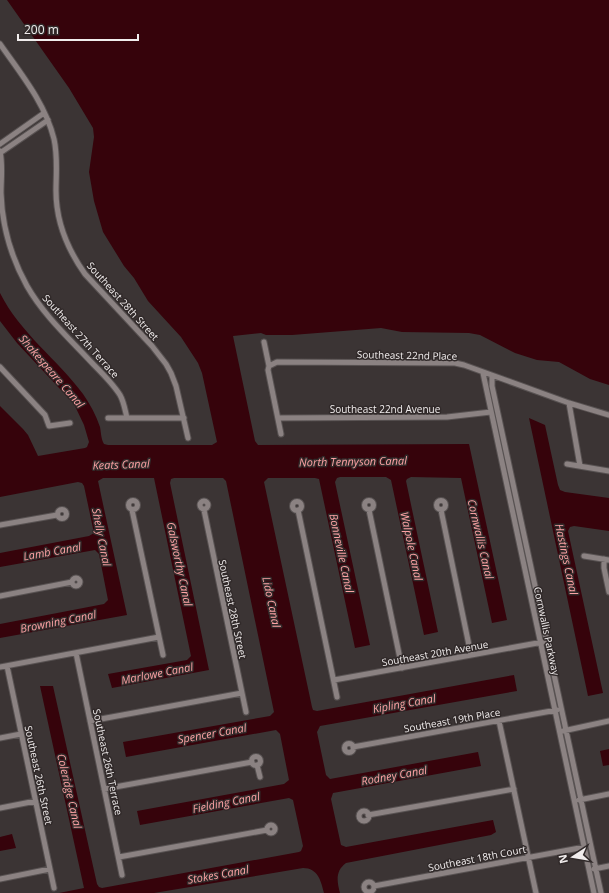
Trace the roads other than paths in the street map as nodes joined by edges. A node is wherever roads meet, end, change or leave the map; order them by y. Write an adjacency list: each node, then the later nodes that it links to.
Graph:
1 (0, 44): 2 (street, Southeast 28th Street)
2 (44, 112): 3 (street, Southeast 28th Street); 4 (street)
3 (48, 120): 5 (street); 16 (street, Southeast 28th Street)
4 (0, 144)
5 (0, 152): 15 (street, Southeast 27th Terrace)
6 (264, 342): 8 (street)
7 (0, 366): 18 (street)
8 (270, 366): 9 (street, Southeast 22nd Place); 17 (street)
9 (483, 372): 10 (street, Southeast 22nd Place); 12 (street, Cornwallis Parkway)
10 (492, 376): 11 (street, Southeast 22nd Place); 31 (street, Cornwallis Parkway)
11 (569, 404): 13 (street, Southeast 22nd Place); 22 (street)
12 (491, 412): 17 (street, Southeast 22nd Avenue); 32 (street, Cornwallis Parkway)
13 (609, 415)
14 (108, 418): 15 (street)
15 (127, 418): 16 (street)
16 (184, 418): 20 (street, Southeast 28th Street)
17 (278, 418): 19 (street)
18 (70, 423)
19 (281, 434)
20 (188, 438)
21 (567, 464): 22 (street)
22 (580, 466): 23 (street)
23 (609, 471)
24 (132, 510): 38 (street)
25 (204, 510): 48 (street, Southeast 28th Street)
26 (298, 510): 47 (street)
27 (369, 510): 46 (street)
28 (441, 510): 43 (street)
29 (57, 515): 30 (street)
30 (0, 525)
31 (524, 534): 32 (street); 39 (street, Cornwallis Parkway)
32 (518, 536): 40 (street, Cornwallis Parkway)
33 (584, 556): 34 (street)
34 (606, 559): 36 (street)
35 (72, 582): 37 (street)
36 (609, 592)
37 (0, 596)
38 (159, 637): 41 (street); 42 (street)
39 (547, 641): 40 (street, Southeast 20th Avenue); 50 (street, Cornwallis Parkway)
40 (540, 642): 43 (street, Southeast 20th Avenue); 51 (street, Cornwallis Parkway)
41 (76, 653): 44 (street); 53 (street, Southeast 26th Terrace)
42 (163, 655)
43 (471, 655): 46 (street, Southeast 20th Avenue)
44 (7, 666): 45 (street); 58 (street, Southeast 26th Street)
45 (0, 667)
46 (402, 668): 47 (street, Southeast 20th Avenue)
47 (334, 680): 49 (street)
48 (242, 693): 52 (street, Southeast 28th Street); 53 (street)
49 (337, 697)
50 (562, 708): 51 (street, Southeast 19th Place); 56 (street, Cornwallis Parkway)
51 (555, 710): 54 (street, Southeast 19th Place); 57 (street, Cornwallis Parkway)
52 (246, 712)
53 (90, 721): 62 (street, Southeast 26th Terrace)
54 (499, 721): 60 (street, Southeast 19th Place); 63 (street)
55 (609, 721): 56 (street)
56 (566, 730): 57 (street); 65 (street, Cornwallis Parkway)
57 (559, 731): 66 (street, Cornwallis Parkway)
58 (21, 734): 59 (street); 67 (street, Southeast 26th Street)
59 (0, 738)
60 (353, 747)
61 (260, 777): 62 (street)
62 (104, 789): 73 (street, Southeast 26th Terrace)
63 (514, 789): 69 (street); 74 (street)
64 (609, 794): 65 (street)
65 (581, 799): 66 (street); 71 (street, Cornwallis Parkway)
66 (574, 800): 72 (street, Cornwallis Parkway)
67 (36, 801): 68 (street); 76 (street, Southeast 26th Street)
68 (0, 808)
69 (368, 815)
70 (267, 830): 73 (street)
71 (591, 846): 72 (street, Southeast 18th Court); 77 (street, Cornwallis Parkway)
72 (584, 847): 74 (street, Southeast 18th Court); 78 (street, Cornwallis Parkway)
73 (119, 857): 79 (street, Southeast 26th Terrace)
74 (528, 857): 81 (street, Southeast 18th Court); 83 (street)
75 (609, 866): 77 (street)
76 (50, 869): 80 (street); 82 (street, Southeast 26th Street)
77 (596, 869): 78 (street); 85 (street, Cornwallis Parkway)
78 (589, 870): 84 (street, Cornwallis Parkway)
79 (122, 875)
80 (0, 879)
81 (374, 886)
82 (54, 888)
83 (536, 893)
84 (594, 893)
85 (601, 893)

